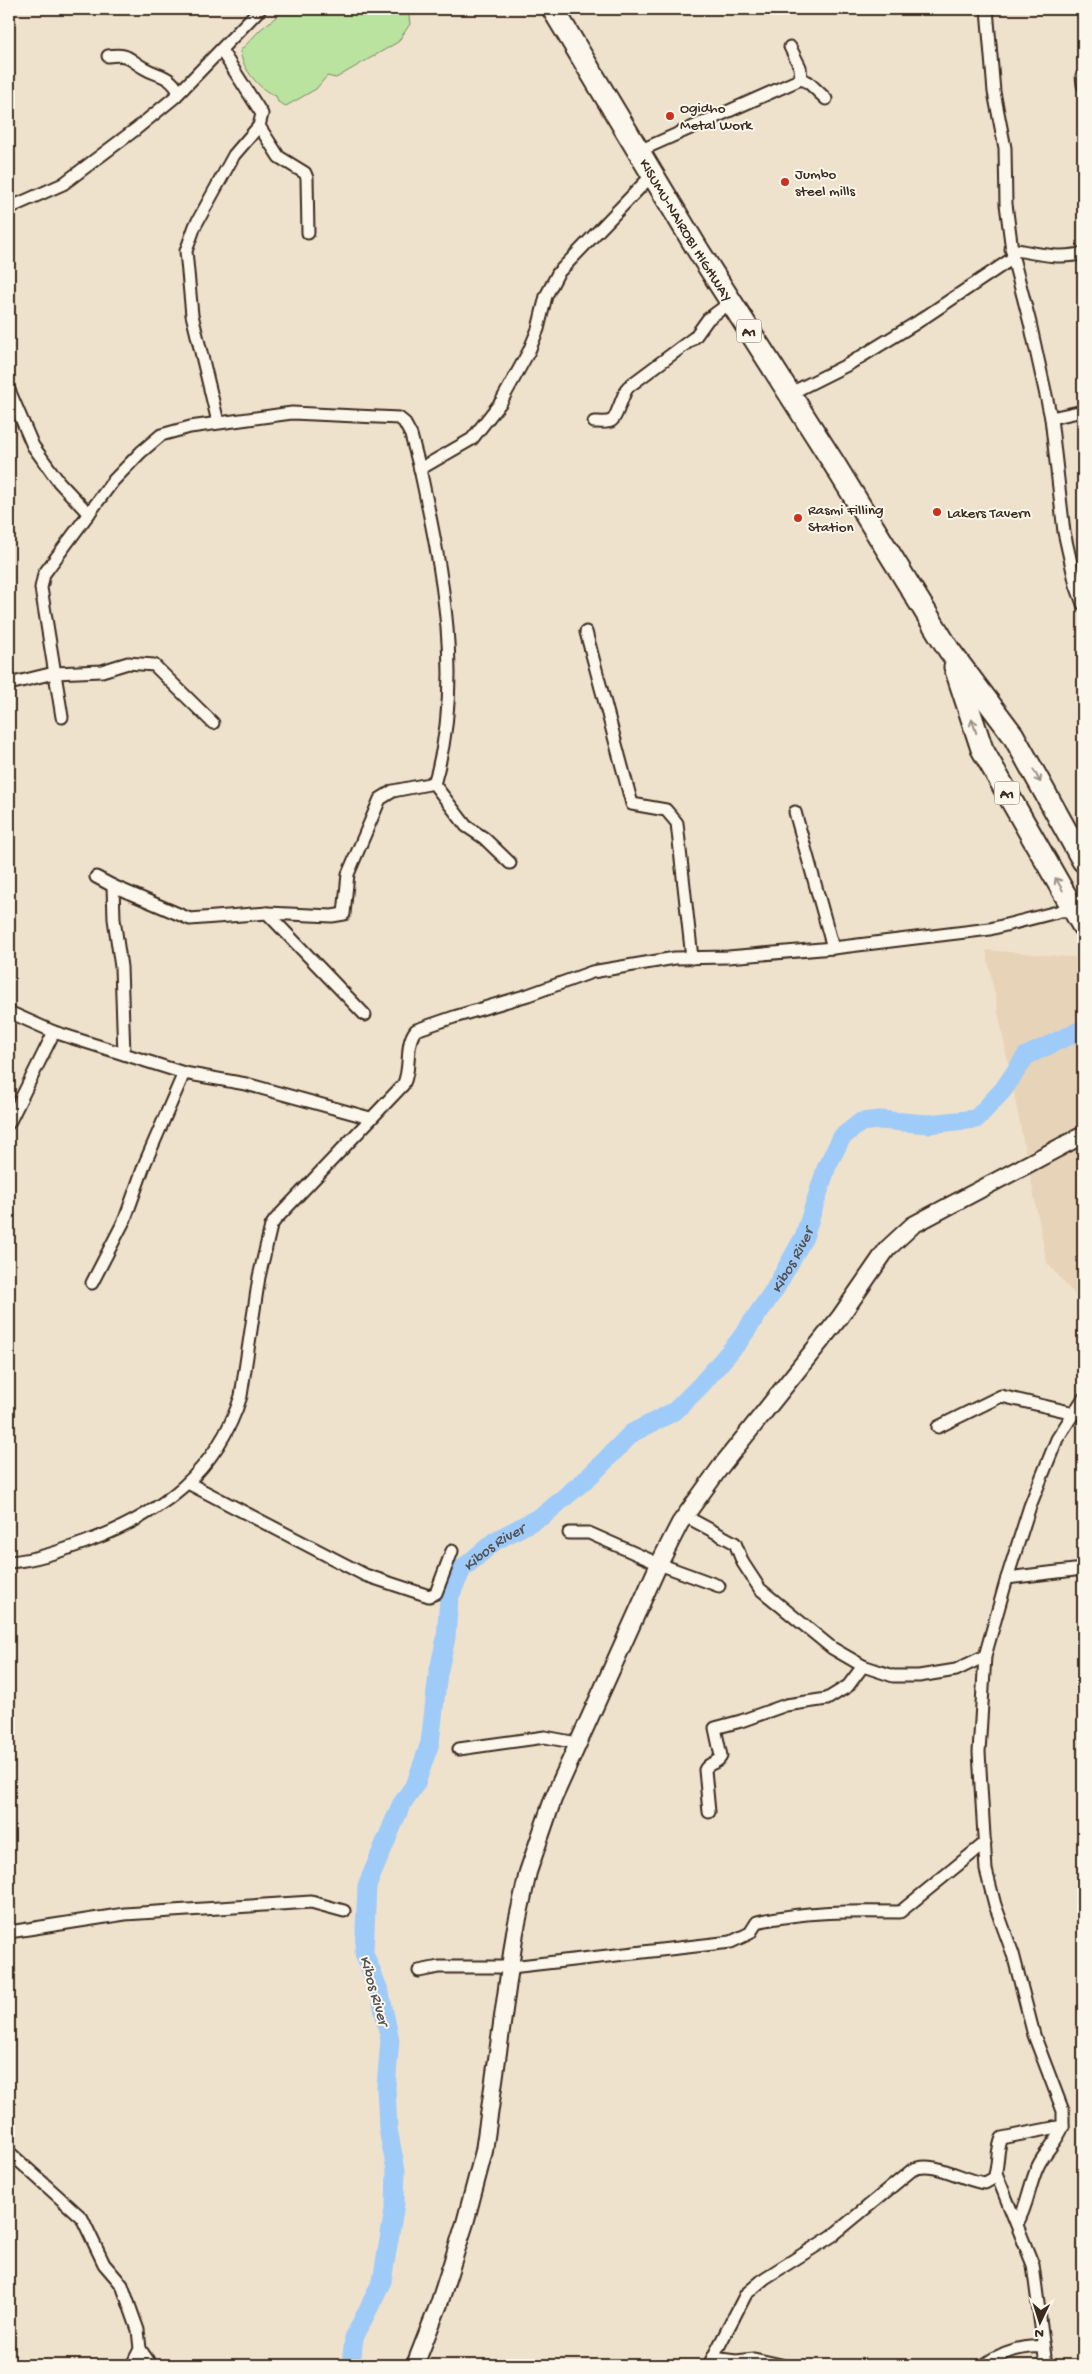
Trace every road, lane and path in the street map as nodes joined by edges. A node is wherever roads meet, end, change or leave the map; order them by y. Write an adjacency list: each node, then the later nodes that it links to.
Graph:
1 (260, 9): 5 (street)
2 (553, 9): 11 (highway, KISUMU-NAIROBI HIGHWAY / A1)
3 (986, 9): 16 (street)
4 (790, 46): 7 (street)
5 (221, 50): 8 (street); 10 (street)
6 (108, 56): 8 (street)
7 (801, 79): 9 (street); 11 (street)
8 (179, 92): 13 (street)
9 (826, 99)
10 (259, 126): 14 (street); 22 (street)
11 (639, 151): 12 (highway, KISUMU-NAIROBI HIGHWAY / A1)
12 (652, 175): 17 (highway, KISUMU-NAIROBI HIGHWAY / A1); 24 (street)
13 (9, 208)
14 (308, 233)
15 (1083, 252): 16 (street)
16 (1012, 254): 19 (street); 21 (street)
17 (731, 302): 19 (highway, KISUMU-NAIROBI HIGHWAY / A1); 23 (street)
18 (9, 390): 25 (street)
19 (790, 394): 28 (highway, KISUMU-NAIROBI HIGHWAY / A1)
20 (1083, 411): 21 (street)
21 (1051, 418): 26 (street)
22 (218, 422): 24 (street); 25 (street)
23 (594, 422)
24 (420, 469): 35 (street)
25 (90, 514): 29 (street)
26 (1083, 604)
27 (586, 632): 44 (street)
28 (949, 650): 33 (highway, A1); 34 (highway, A1, one-way to 28)
29 (54, 673): 30 (street); 31 (street); 32 (street)
30 (9, 684)
31 (62, 717)
32 (213, 723)
33 (1020, 746): 34 (highway); 37 (highway, A1, one-way to 37)
34 (989, 762): 42 (highway, A1, one-way to 34)
35 (436, 780): 38 (street); 41 (street)
36 (795, 812): 43 (street)
37 (1083, 861)
38 (510, 863)
39 (96, 876): 40 (street)
40 (113, 886): 41 (street); 48 (street)
41 (267, 913): 46 (street)
42 (1079, 918): 43 (street)
43 (833, 948): 44 (street)
44 (692, 958): 50 (street)
45 (9, 1012): 47 (street)
46 (365, 1015)
47 (54, 1032): 48 (street); 51 (street)
48 (124, 1054): 49 (street)
49 (184, 1073): 50 (street); 53 (street)
50 (370, 1118): 57 (street)
51 (9, 1124)
52 (1083, 1135): 58 (main road)
53 (92, 1283)
54 (1083, 1399): 55 (street)
55 (1074, 1413): 56 (street); 64 (street)
56 (938, 1427)
57 (188, 1483): 60 (street); 61 (street)
58 (685, 1516): 62 (main road); 67 (street)
59 (570, 1533): 62 (street)
60 (452, 1551)
61 (9, 1562)
62 (659, 1564): 65 (street); 68 (main road)
63 (1083, 1569): 64 (street)
64 (1007, 1578): 66 (street)
65 (719, 1586)
66 (985, 1656): 67 (street); 71 (street)
67 (863, 1666): 70 (street)
68 (578, 1743): 69 (street); 74 (main road)
69 (459, 1749)
70 (709, 1812)
71 (985, 1843): 74 (street); 76 (street)
72 (344, 1911): 73 (street)
73 (9, 1932)
74 (511, 1967): 75 (street); 85 (main road)
75 (419, 1971)
76 (1063, 2126): 78 (street); 79 (street)
77 (9, 2152): 81 (street)
78 (996, 2173): 79 (street); 82 (street)
79 (1017, 2224): 80 (street)
80 (1044, 2347): 87 (street); 88 (street)
81 (140, 2349): 83 (street); 84 (street)
82 (711, 2362): 86 (street)
83 (132, 2365)
84 (151, 2365)
85 (415, 2365)
86 (781, 2365)
87 (984, 2365)
88 (1046, 2365)

